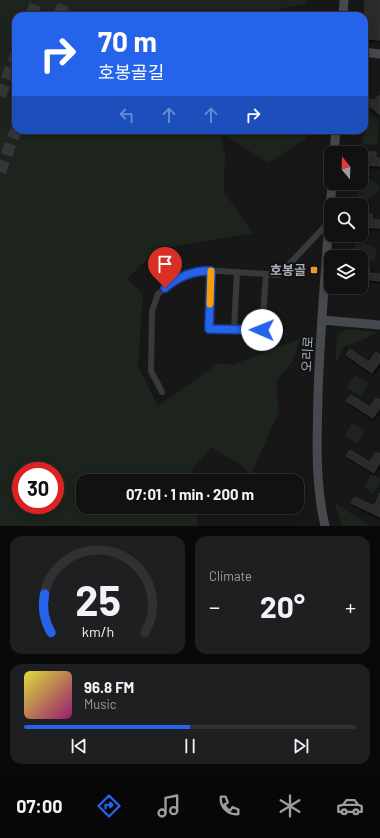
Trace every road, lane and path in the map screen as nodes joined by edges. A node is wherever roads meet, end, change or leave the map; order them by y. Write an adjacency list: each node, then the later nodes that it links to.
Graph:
1 (344, 0): 2 (main road)
2 (343, 12)
3 (368, 52): 4 (main road)
4 (380, 54)
5 (336, 134): 6 (main road)
6 (335, 146)
7 (324, 227): 11 (street)
8 (328, 242): 12 (main road, 오리로)
9 (211, 271): 10 (street); 14 (street); 15 (street)
10 (237, 272): 11 (street); 14 (street)
11 (266, 274): 14 (street)
12 (322, 320): 13 (main road); 16 (main road, 오리로)
13 (380, 325)
14 (234, 329)
15 (162, 392)
16 (321, 508): 17 (main road); 18 (main road, 오리로); 19 (main road)
17 (318, 526)
18 (325, 526)
19 (331, 526)

